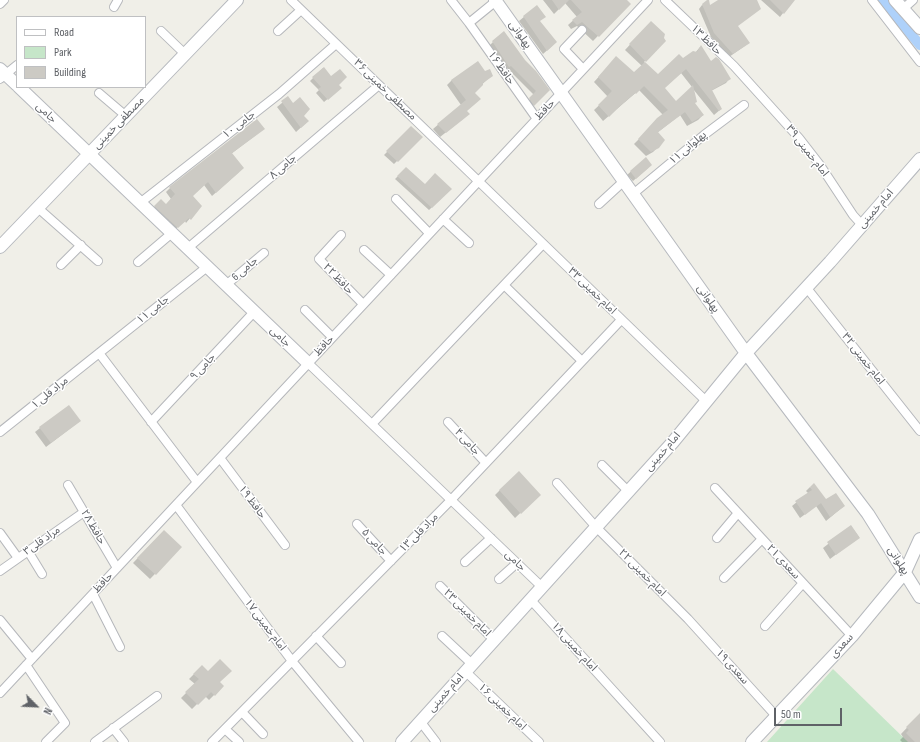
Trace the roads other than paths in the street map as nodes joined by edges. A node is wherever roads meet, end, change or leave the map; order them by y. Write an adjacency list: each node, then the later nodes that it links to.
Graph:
1 (4, 0): 10 (street)
2 (291, 0): 12 (street, مصطفی خمینی ۳۶)
3 (451, 0): 13 (street, حافظ ۱۶)
4 (648, 0): 22 (street, حافظ)
5 (665, 0): 24 (street, حافظ ۱۳)
6 (872, 0): 20 (street)
7 (913, 0): 11 (street)
8 (235, 1): 19 (main road, مصطفی خمینی)
9 (496, 1): 13 (street); 28 (main road, پهلوانی)
10 (0, 4)
11 (899, 4): 14 (main road)
12 (301, 10): 17 (street); 18 (street, مصطفی خمینی ۳۶)
13 (467, 20): 32 (street, حافظ ۱۶)
14 (920, 28)
15 (582, 30): 22 (street)
16 (161, 31): 19 (street)
17 (278, 31)
18 (336, 44): 26 (street, مصطفی خمینی ۳۶); 39 (street, جامی ۱۰)
19 (185, 54): 31 (main road, مصطفی خمینی)
20 (920, 62)
21 (16, 66): 23 (street)
22 (583, 70): 28 (street, حافظ)
23 (2, 74): 25 (main road, جامی)
24 (747, 81): 43 (street, امام خمینی ۳۹)
25 (16, 84)
26 (379, 85): 35 (street, مصطفی خمینی ۳۶); 51 (street, جامی ۸)
27 (20, 88): 33 (main road, جامی)
28 (561, 92): 32 (street, حافظ); 36 (main road, پهلوانی)
29 (99, 93): 31 (street)
30 (744, 105): 37 (street, پهلوانی ۱۱)
31 (126, 116): 33 (main road, مصطفی خمینی)
32 (537, 119): 35 (street, حافظ)
33 (89, 154): 39 (main road, جامی); 41 (main road, مصطفی خمینی)
34 (920, 159): 43 (main road, امام خمینی)
35 (478, 181): 42 (street, حافظ); 48 (street, امام خمینی ۳۳)
36 (624, 181): 37 (main road, پهلوانی); 40 (street)
37 (633, 194): 68 (main road, پهلوانی)
38 (396, 199): 45 (street)
39 (140, 203): 44 (main road, جامی)
40 (599, 204)
41 (38, 208): 49 (street); 50 (main road, مصطفی خمینی)
42 (444, 219): 45 (street, حافظ); 47 (street)
43 (862, 225): 61 (main road, امام خمینی)
44 (172, 233): 51 (main road, جامی); 55 (street)
45 (430, 233): 58 (street, حافظ)
46 (341, 235): 62 (street, حافظ ۲۲)
47 (469, 243)
48 (543, 244): 59 (street); 65 (street, امام خمینی ۳۳)
49 (81, 246): 54 (street); 56 (street)
50 (0, 247)
51 (188, 248): 57 (main road, جامی)
52 (364, 250): 58 (street)
53 (264, 253): 60 (street, جامی 6)
54 (98, 261)
55 (138, 262)
56 (61, 265)
57 (207, 267): 60 (main road, جامی); 67 (street, جامی ۱۱)
58 (391, 275): 62 (street, حافظ)
59 (504, 285): 69 (street); 74 (street)
60 (226, 286): 64 (main road, جامی)
61 (806, 287): 68 (main road, امام خمینی); 75 (street, امام خمینی ۳۲)
62 (363, 304): 66 (street, حافظ)
63 (305, 310): 66 (street)
64 (254, 312): 70 (main road, جامی); 72 (street, جامی ۹)
65 (621, 320): 69 (street, مراد قلی ۱۳); 71 (street, امام خمینی ۳۳)
66 (332, 338): 70 (street, حافظ)
67 (99, 353): 72 (street); 76 (street, مراد قلی ۱)
68 (746, 353): 71 (main road, امام خمینی); 104 (main road, پهلوانی)
69 (582, 361): 78 (street, مراد قلی ۱۳)
70 (308, 363): 74 (street, جامی); 77 (street, حافظ)
71 (706, 401): 84 (main road, امام خمینی)
72 (151, 422): 80 (street)
73 (448, 422): 78 (street, جامی ۴)
74 (372, 424): 85 (street, جامی)
75 (920, 431)
76 (0, 432)
77 (220, 458): 80 (street, حافظ); 96 (street, حافظ ۱۹)
78 (486, 463): 85 (street, مراد قلی ۱۳)
79 (602, 465): 84 (street)
80 (197, 482): 86 (street, حافظ)
81 (557, 483): 90 (street, امام خمینی ۲۲)
82 (68, 485): 87 (street, حافظ ۲۸)
83 (714, 488): 88 (street, سعدی ۲۱)
84 (628, 491): 90 (main road, امام خمینی)
85 (451, 500): 92 (street, جامی); 99 (street, مراد قلی ۱۳)
86 (176, 505): 102 (street, حافظ); 122 (street, امام خمینی ۱۷)
87 (84, 512): 97 (street, مراد قلی۳); 102 (street, حافظ ۲۸)
88 (738, 513): 93 (street); 94 (street, سعدی ۲۱)
89 (357, 524): 99 (street, جامی ۵)
90 (596, 527): 110 (main road, امام خمینی); 114 (street, امام خمینی ۲۲)
91 (0, 533): 98 (street)
92 (491, 538): 100 (street); 101 (street, جامی)
93 (716, 538)
94 (762, 539): 106 (street); 108 (street, سعدی ۲۱)
95 (920, 540): 104 (main road, سعدی)
96 (285, 545)
97 (28, 551): 98 (street, مراد قلی۳); 105 (street)
98 (18, 558): 103 (street, مراد قلی۳)
99 (391, 560): 117 (street, مراد قلی ۱۳)
100 (465, 562)
101 (517, 563): 107 (street); 110 (street, جامی)
102 (117, 568): 111 (street, حافظ)
103 (0, 571)
104 (905, 572): 112 (main road, پهلوانی); 119 (main road, سعدی)
105 (42, 574)
106 (724, 578)
107 (499, 579)
108 (803, 583): 116 (street); 119 (street, سعدی ۲۱)
109 (440, 586): 120 (street, امام خمینی ۲۳)
110 (542, 587): 113 (main road, امام خمینی)
111 (93, 594): 121 (street); 123 (street, حافظ)
112 (920, 597)
113 (530, 599): 120 (main road, امام خمینی); 143 (street, امام خمینی ۱۸)
114 (688, 619): 129 (street, سعدی ۱۹)
115 (0, 620): 123 (street)
116 (765, 626)
117 (316, 636): 122 (street, مراد قلی ۱۳); 124 (street)
118 (442, 636): 125 (street, امام خمینی ۱۶)
119 (852, 636): 129 (main road, سعدی)
120 (494, 640): 125 (main road, امام خمینی)
121 (120, 647)
122 (292, 661): 128 (street, مراد قلی ۱۳); 139 (street, امام خمینی ۱۷)
123 (29, 662): 126 (street, حافظ); 134 (street)
124 (341, 663)
125 (469, 668): 130 (main road, امام خمینی); 142 (street, امام خمینی ۱۶)
126 (0, 693)
127 (157, 696): 131 (street)
128 (242, 712): 132 (street, مراد قلی ۱۳); 133 (street)
129 (776, 716): 144 (main road, سعدی)
130 (420, 721): 140 (main road, امام خمینی); 141 (street)
131 (113, 728): 135 (street); 136 (street)
132 (225, 729): 137 (street, مراد قلی ۱۳); 138 (street)
133 (263, 734)
134 (46, 742)
135 (95, 742)
136 (124, 742)
137 (212, 742)
138 (240, 742)
139 (359, 742)
140 (402, 742)
141 (436, 742)
142 (539, 742)
143 (660, 742)
144 (752, 742)

